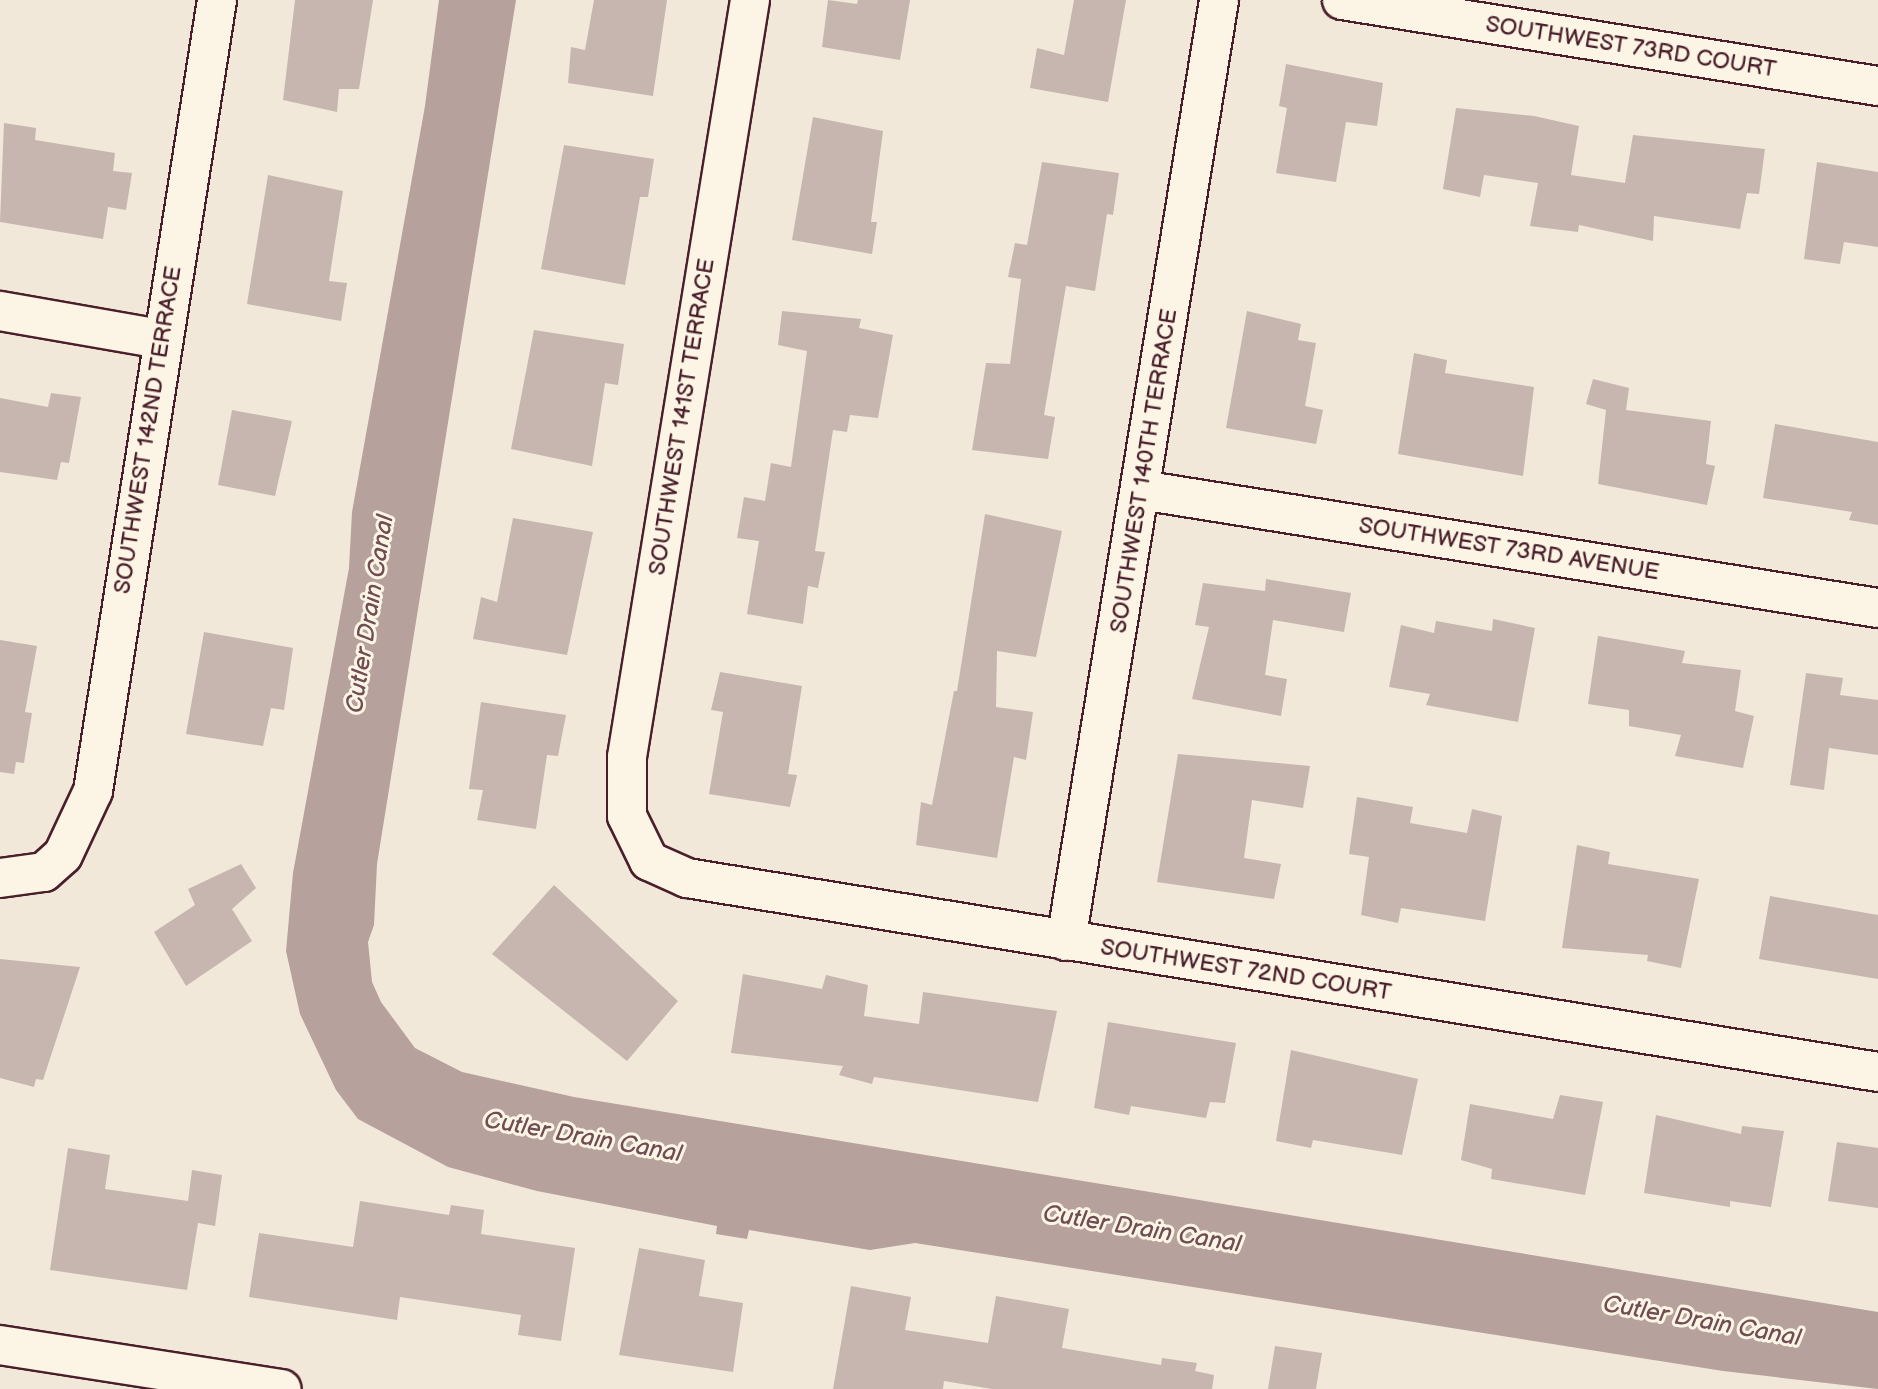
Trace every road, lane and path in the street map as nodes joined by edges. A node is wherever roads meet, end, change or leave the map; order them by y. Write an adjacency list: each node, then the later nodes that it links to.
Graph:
1 (217, 0): 7 (street, SOUTHWEST 142ND TERRACE)
2 (750, 0): 10 (street, SOUTHWEST 141ST TERRACE)
3 (1219, 0): 8 (street, SOUTHWEST 140TH TERRACE)
4 (1342, 0): 5 (street, SOUTHWEST 73RD COURT)
5 (1878, 86)
6 (0, 311): 7 (street)
7 (160, 339): 11 (street, SOUTHWEST 142ND TERRACE)
8 (1141, 491): 9 (street, SOUTHWEST 73RD AVENUE); 12 (street, SOUTHWEST 140TH TERRACE)
9 (1878, 608)
10 (633, 834): 12 (street, SOUTHWEST 72ND COURT)
11 (0, 878)
12 (1066, 941): 13 (street, SOUTHWEST 72ND COURT)
13 (1878, 1072)
14 (0, 1345): 15 (street)
15 (282, 1389)

